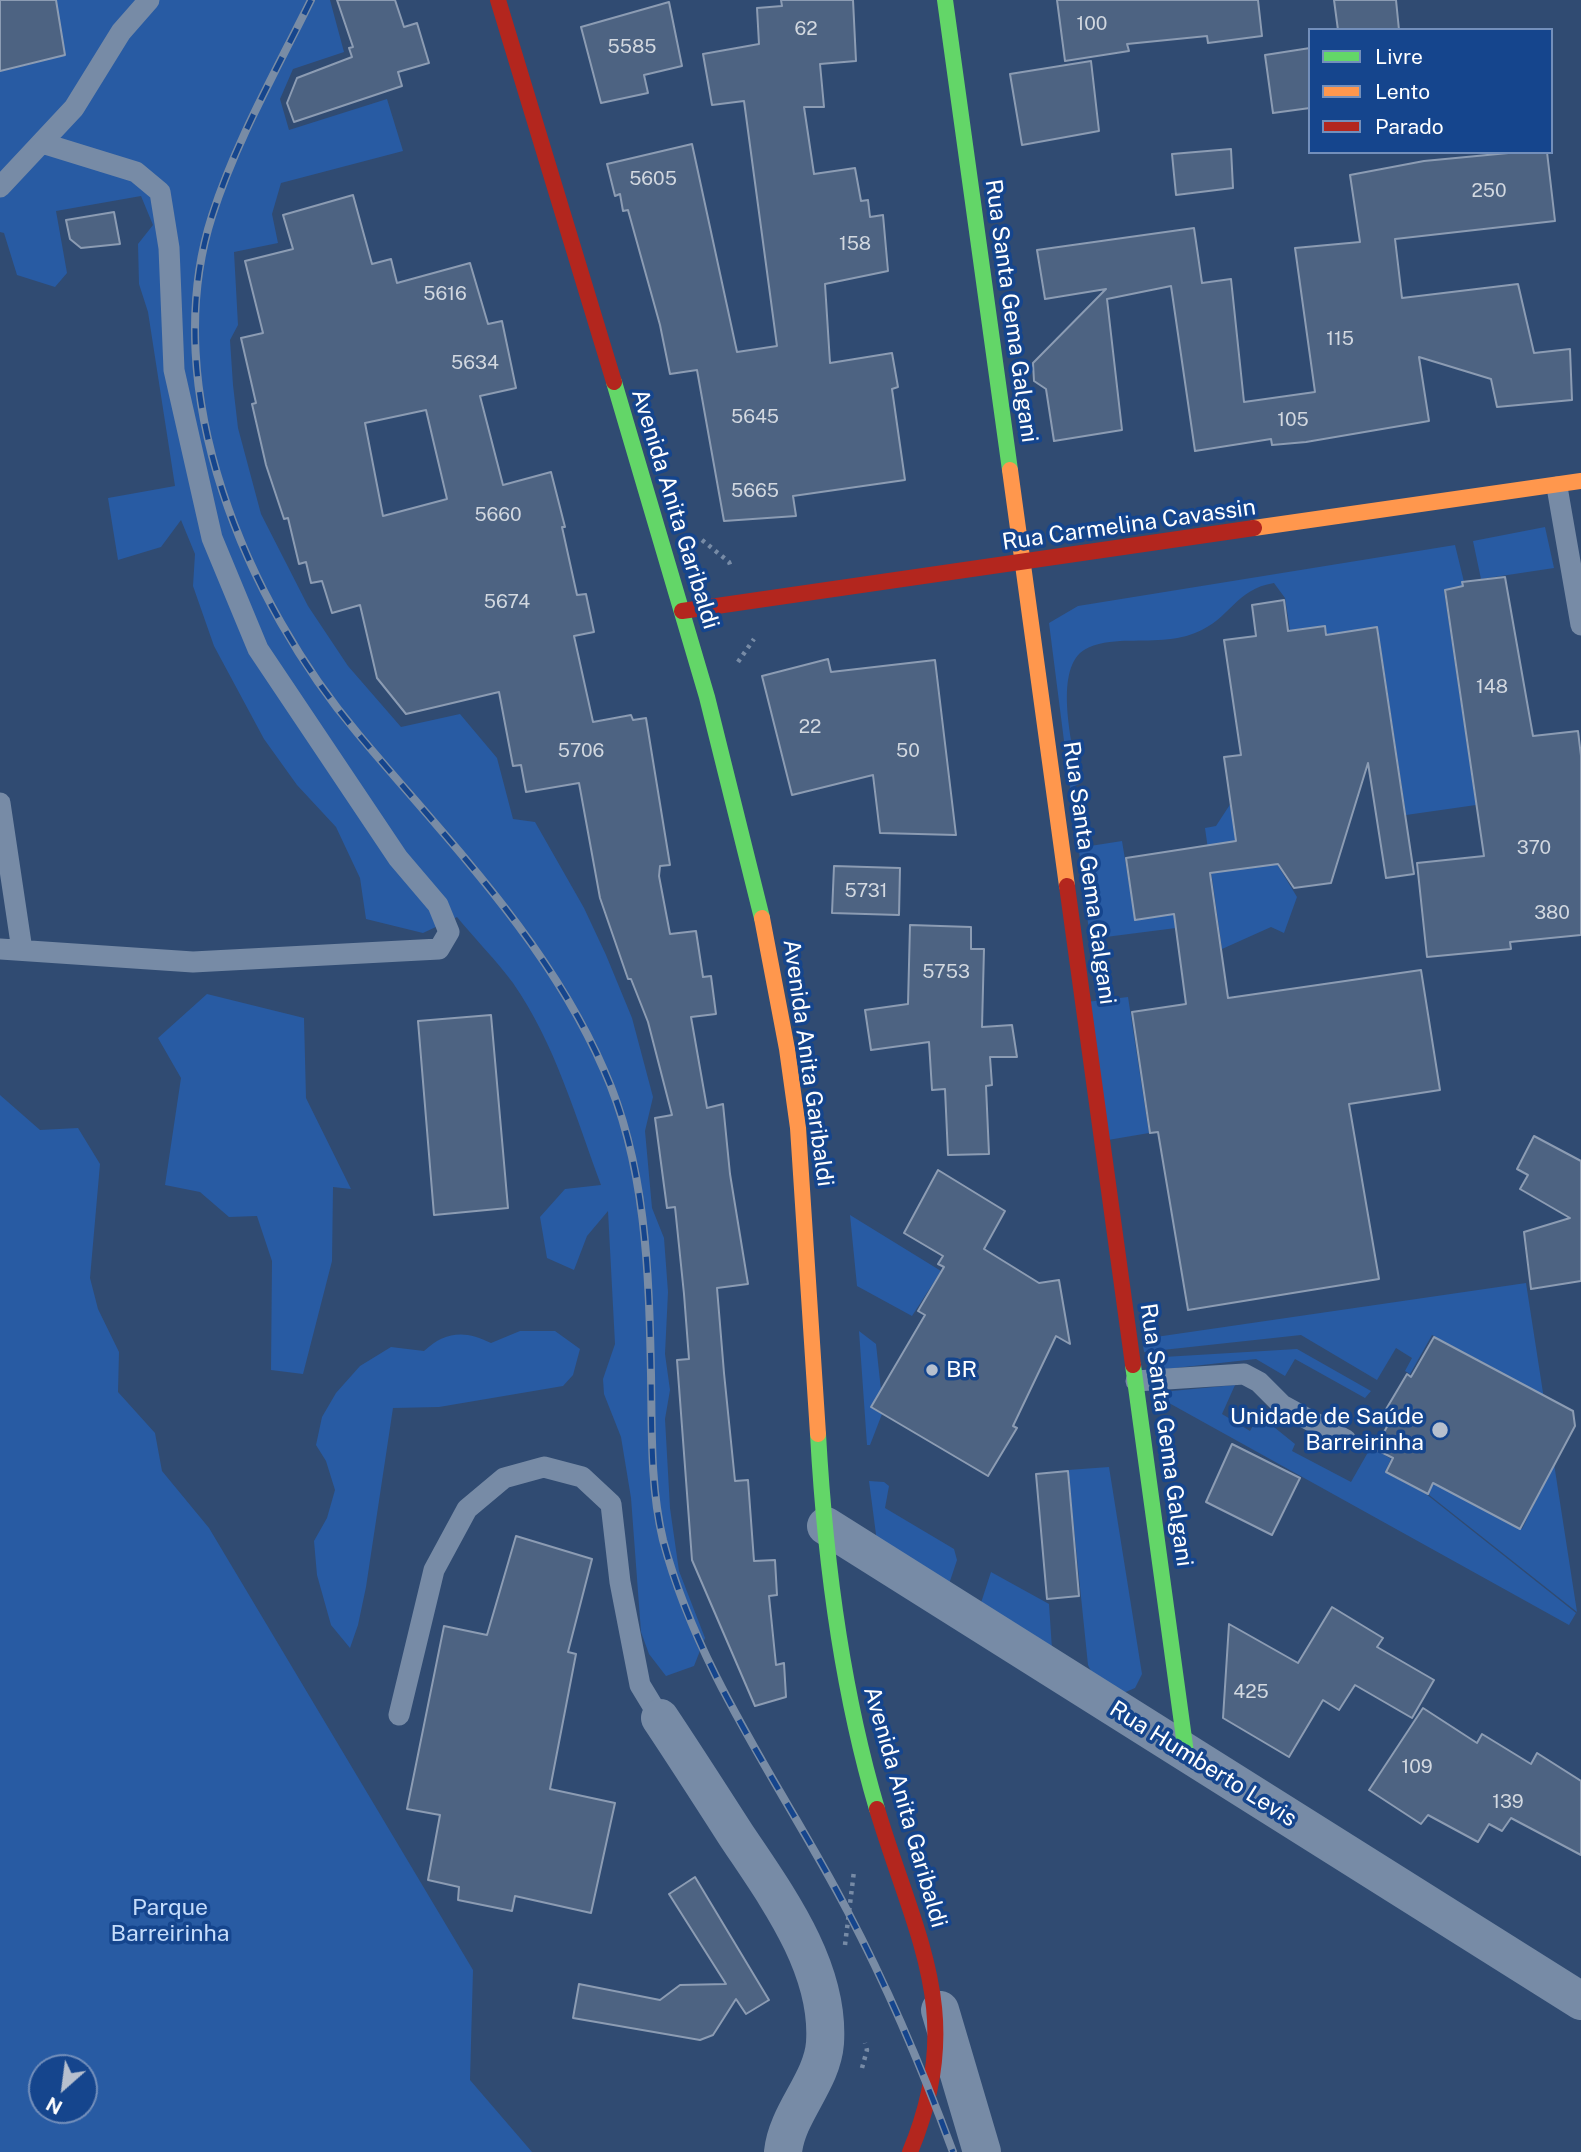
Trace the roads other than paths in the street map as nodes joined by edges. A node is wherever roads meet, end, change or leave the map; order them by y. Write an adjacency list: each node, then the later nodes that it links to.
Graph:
1 (149, 0): 4 (lane)
2 (498, 0): 9 (main road, Avenida Anita Garibaldi)
3 (945, 0): 8 (main road, Rua Santa Gema Galgani)
4 (42, 143): 5 (lane); 13 (lane)
5 (0, 187)
6 (1581, 481): 7 (main road, Rua Carmelina Cavassin)
7 (1557, 487): 8 (main road, Rua Carmelina Cavassin); 10 (lane)
8 (1023, 563): 9 (main road, Rua Carmelina Cavassin); 14 (main road, Rua Santa Gema Galgani)
9 (682, 611): 16 (main road, Avenida Anita Garibaldi)
10 (1581, 625)
11 (0, 803): 13 (lane)
12 (0, 949): 13 (lane)
13 (22, 950)
14 (1136, 1381): 15 (lane); 19 (main road, Rua Santa Gema Galgani)
15 (1346, 1440)
16 (826, 1525): 19 (street, Rua Humberto Levis); 20 (main road, Avenida Anita Garibaldi)
17 (399, 1715): 18 (lane)
18 (660, 1718): 22 (street)
19 (1186, 1753): 21 (street, Rua Humberto Levis)
20 (934, 1990): 23 (main road, Avenida Anita Garibaldi); 24 (street)
21 (1581, 2001)
22 (783, 2152)
23 (910, 2152)
24 (982, 2152)

